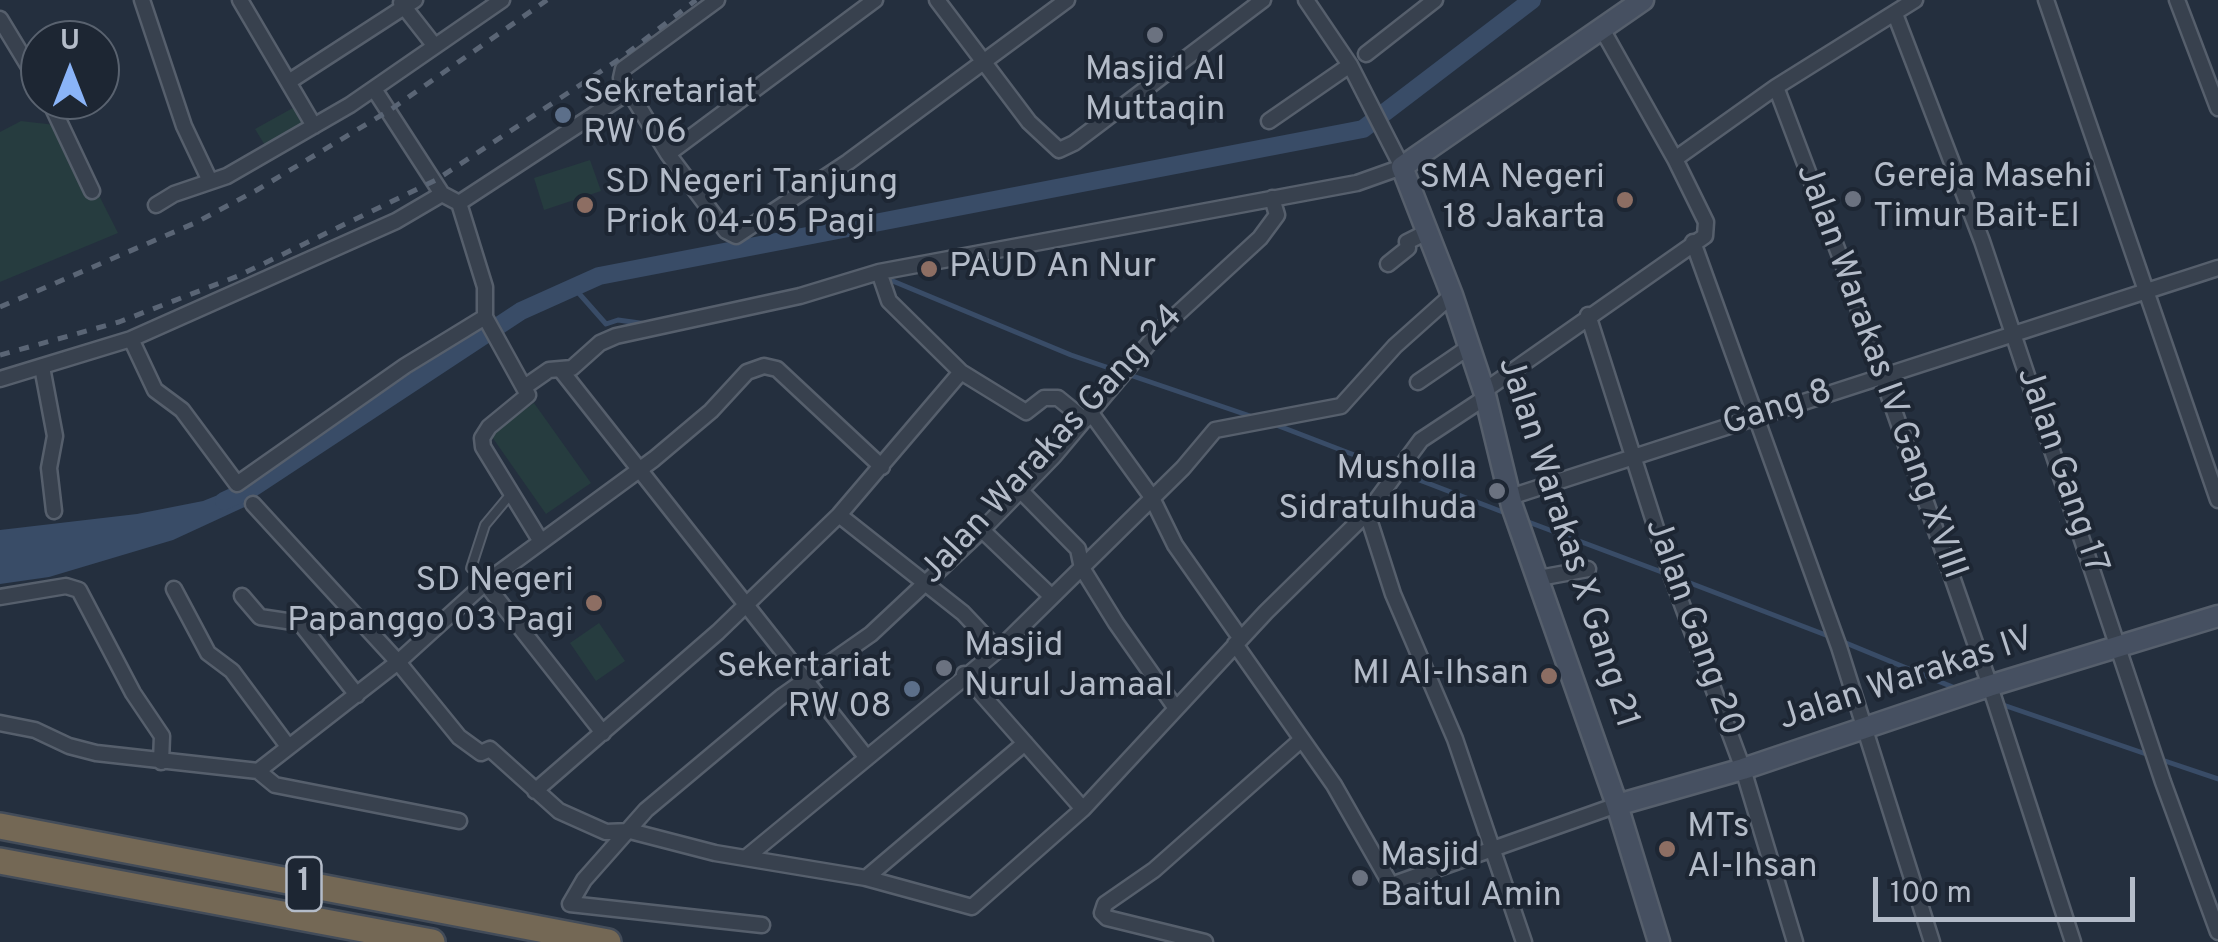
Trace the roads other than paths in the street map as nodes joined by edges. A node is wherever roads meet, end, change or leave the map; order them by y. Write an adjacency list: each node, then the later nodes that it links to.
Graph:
1 (142, 0): 35 (street)
2 (240, 0): 24 (street)
3 (502, 0): 19 (street)
4 (716, 0): 27 (street)
5 (876, 0): 32 (street)
6 (938, 0): 22 (street)
7 (1067, 0): 22 (street)
8 (1263, 0): 22 (street)
9 (1306, 0): 23 (street)
10 (1435, 0): 21 (street)
11 (1643, 0): 18 (street)
12 (1915, 0): 16 (street)
13 (2046, 0): 46 (street)
14 (2177, 0): 28 (street)
15 (406, 2): 19 (street); 24 (street)
16 (1895, 14): 25 (street); 50 (street, Jalan Gang 17)
17 (0, 19): 20 (street)
18 (1602, 30): 33 (street); 34 (street)
19 (434, 46): 26 (street)
20 (20, 52)
21 (1366, 54)
22 (984, 60): 32 (street)
23 (1350, 65): 30 (street); 33 (street)
24 (290, 81): 31 (street)
25 (1776, 87): 34 (street); 56 (street, Jalan Warakas IV Gang XVIII)
26 (374, 89): 31 (street); 37 (street)
27 (626, 93): 32 (street); 39 (street)
28 (2218, 108)
29 (58, 120): 36 (street)
30 (1270, 120)
31 (314, 126): 35 (street)
32 (668, 154)
33 (1398, 158): 38 (street); 41 (street, Jalan Warakas X Gang 21)
34 (1675, 159): 42 (street)
35 (210, 182): 40 (street)
36 (92, 191)
37 (442, 194): 39 (street); 51 (street)
38 (1272, 198): 45 (street); 61 (street, Jalan Warakas Gang 24)
39 (458, 202): 49 (street)
40 (156, 205)
41 (1427, 232): 43 (street); 47 (street, Jalan Warakas X Gang 21)
42 (1693, 242): 48 (street); 62 (street)
43 (1388, 264)
44 (2218, 268): 46 (street, Gang 8)
45 (881, 277): 54 (street); 55 (street)
46 (2150, 292): 50 (street, Gang 8); 69 (street)
47 (1452, 294): 52 (street, Jalan Warakas X Gang 21); 68 (street)
48 (1588, 316): 60 (street); 63 (street, Jalan Gang 20)
49 (486, 319): 51 (street); 59 (street)
50 (2014, 335): 56 (street, Gang 8); 90 (street, Jalan Gang 17)
51 (131, 339): 53 (street)
52 (1469, 347): 58 (street); 60 (street, Jalan Warakas X Gang 21)
53 (42, 367): 57 (street); 72 (street)
54 (560, 370): 59 (street); 65 (street)
55 (961, 372): 61 (street); 64 (street)
56 (1882, 377): 62 (street, Gang 8); 95 (street, Jalan Warakas IV Gang XVIII)
57 (0, 378)
58 (1418, 382)
59 (526, 386): 67 (street)
60 (1485, 394): 71 (street, Jalan Warakas X Gang 21); 73 (street)
61 (1088, 417): 66 (street, Jalan Warakas Gang 24); 68 (street)
62 (1759, 417): 63 (street, Gang 8); 99 (street)
63 (1632, 456): 71 (street, Gang 8); 107 (street, Jalan Gang 20)
64 (882, 467): 65 (street); 74 (street)
65 (637, 469): 76 (street); 87 (street)
66 (1020, 491): 75 (street, Jalan Warakas Gang 24); 78 (street)
67 (510, 495): 76 (street); 77 (lane)
68 (1151, 496): 78 (street); 89 (street)
69 (2218, 500)
70 (253, 504): 92 (street)
71 (1512, 506): 80 (street, Jalan Warakas X Gang 21)
72 (54, 511)
73 (1367, 513): 89 (street); 114 (street)
74 (840, 515): 82 (street); 87 (street)
75 (982, 530): 82 (street, Jalan Warakas Gang 24); 85 (street)
76 (540, 540): 81 (street)
77 (471, 568)
78 (1082, 568): 85 (street); 97 (street)
79 (1588, 569): 80 (street)
80 (1538, 578): 109 (street, Jalan Warakas X Gang 21)
81 (485, 584): 92 (street); 100 (street)
82 (924, 586): 91 (street); 94 (street, Jalan Warakas Gang 24)
83 (174, 589): 103 (street)
84 (242, 596): 96 (street)
85 (1051, 596): 91 (street)
86 (0, 598): 105 (street)
87 (746, 601): 94 (street); 100 (street)
88 (2218, 616): 90 (street, Jalan Warakas IV)
89 (1238, 642): 97 (street); 101 (street)
90 (2121, 647): 95 (street, Jalan Warakas IV); 119 (street, Jalan Gang 17)
91 (998, 650): 93 (street)
92 (398, 662): 96 (street); 108 (street)
93 (964, 674): 102 (street); 104 (street)
94 (809, 680): 104 (street); 113 (street, Jalan Warakas Gang 24)
95 (1989, 693): 99 (street, Jalan Warakas IV); 127 (street, Jalan Warakas IV Gang XVIII)
96 (356, 695): 103 (street)
97 (1175, 707): 110 (street)
98 (0, 723): 105 (street)
99 (1866, 728): 107 (street, Jalan Warakas IV); 126 (street)
100 (603, 733): 108 (street)
101 (1301, 740): 114 (street); 122 (street)
102 (1025, 743): 110 (street); 117 (street)
103 (288, 745): 106 (street)
104 (867, 758): 115 (street)
105 (160, 762): 106 (street)
106 (258, 770): 111 (street)
107 (1743, 770): 109 (street, Jalan Warakas IV); 125 (street, Jalan Gang 20)
108 (536, 791): 113 (street)
109 (1617, 805): 114 (street); 124 (street, Jalan Warakas X Gang 21)
110 (1083, 810): 117 (street)
111 (459, 821)
112 (0, 826): 121 (highway, 1)
113 (630, 830): 115 (street); 118 (street, Jalan Warakas Gang 24)
114 (1494, 848): 123 (street)
115 (748, 856): 117 (street)
116 (0, 861): 120 (highway, 1)
117 (866, 878)
118 (762, 925)
119 (2218, 932)
120 (427, 941)
121 (608, 942)
122 (1205, 942)
123 (1524, 942)
124 (1659, 942)
125 (1794, 942)
126 (1932, 942)
127 (2073, 942)

